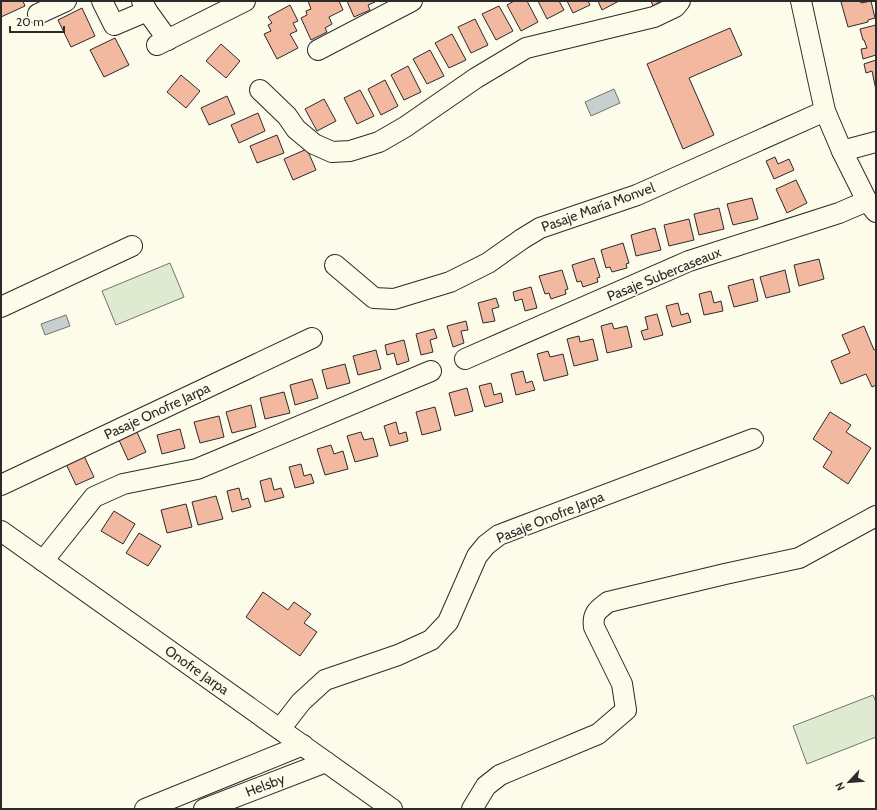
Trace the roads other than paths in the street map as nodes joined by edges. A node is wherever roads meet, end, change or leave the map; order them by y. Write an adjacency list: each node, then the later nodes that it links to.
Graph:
1 (66, 1): 8 (street)
2 (102, 1): 7 (street)
3 (245, 1): 7 (street)
4 (412, 1): 9 (street)
5 (680, 1): 10 (street)
6 (801, 1): 11 (street)
7 (144, 6)
8 (38, 14)
9 (318, 50)
10 (260, 90)
11 (825, 110): 13 (street); 16 (street, Pasaje María Monvel)
12 (876, 142): 13 (street)
13 (842, 151): 14 (street)
14 (872, 206): 19 (street, Pasaje Subercaseaux)
15 (132, 246): 17 (street)
16 (335, 265)
17 (1, 308)
18 (312, 338): 22 (street, Pasaje Onofre Jarpa)
19 (465, 359)
20 (431, 371): 25 (street)
21 (753, 439): 26 (street, Pasaje Onofre Jarpa)
22 (1, 484)
23 (876, 516): 32 (street)
24 (1, 531): 25 (street, Onofre Jarpa)
25 (43, 561): 26 (street, Onofre Jarpa)
26 (280, 729): 27 (street, Onofre Jarpa)
27 (303, 745): 28 (street, Onofre Jarpa); 29 (street)
28 (326, 762): 30 (street, Helsby); 31 (street, Onofre Jarpa)
29 (145, 809)
30 (204, 809)
31 (392, 809)
32 (472, 809)

